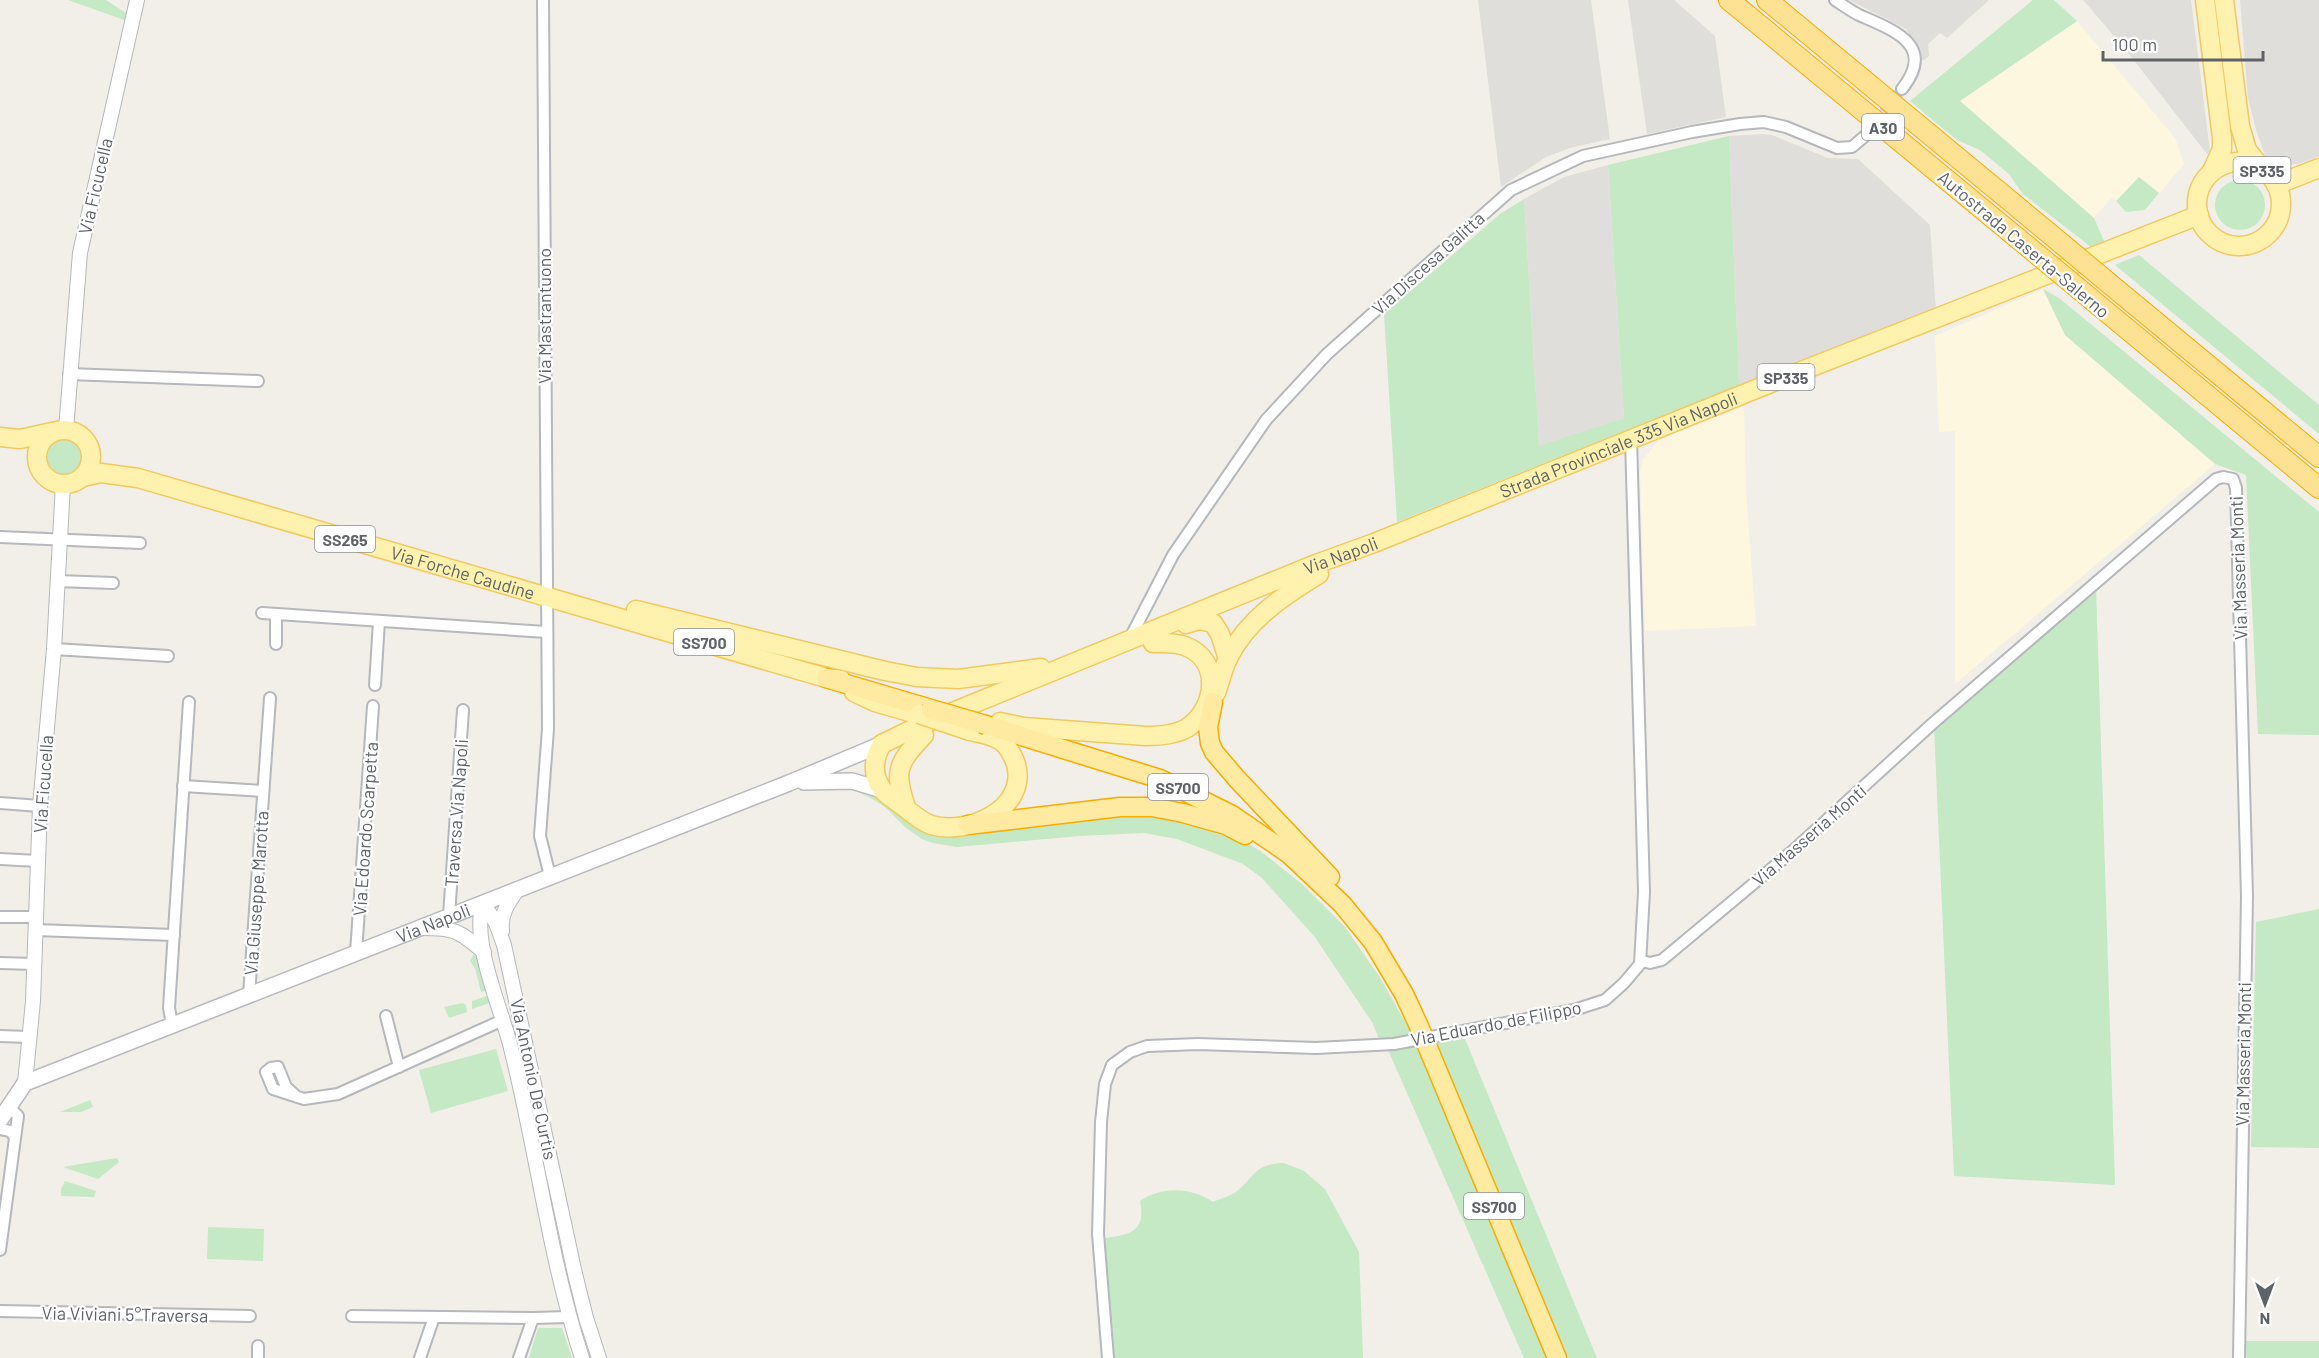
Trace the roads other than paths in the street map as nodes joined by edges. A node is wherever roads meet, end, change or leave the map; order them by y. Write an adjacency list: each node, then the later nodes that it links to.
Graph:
1 (137, 0): 15 (street, Via Ficucella)
2 (543, 0): 35 (street, Via Mastrantuono)
3 (1729, 0): 26 (highway, Autostrada Caserta-Salerno / A30, bridge)
4 (1767, 0): 21 (highway, Autostrada Caserta-Salerno / A30, bridge)
5 (1835, 0): 8 (street)
6 (2205, 0): 12 (main road)
7 (2224, 0): 11 (main road)
8 (1902, 89)
9 (1865, 136): 41 (street, Via Discesa Galitta)
10 (2319, 168): 13 (main road, SP335)
11 (2263, 170): 12 (main road, SP335); 13 (main road, SP335)
12 (2211, 173): 14 (main road, SP335)
13 (2276, 185): 14 (main road, SP335)
14 (2199, 215): 19 (main road, Strada Provinciale 335 Via Napoli / SP335)
15 (69, 374): 16 (street); 17 (street, Via Ficucella)
16 (258, 381)
17 (60, 431): 18 (main road); 20 (main road, SS265); 22 (main road)
18 (0, 438): 22 (main road)
19 (1631, 440): 31 (main road, Strada Provinciale 335 Via Napoli / SP335); 83 (street)
20 (90, 447): 23 (main road); 24 (main road, Via Forche Caudine / SS265)
21 (2319, 457)
22 (38, 464): 25 (main road)
23 (83, 477): 24 (main road, Via Forche Caudine / SS265); 25 (main road, SS265)
24 (138, 478): 35 (main road, Via Forche Caudine / SS265)
25 (63, 484): 28 (street, Via Ficucella)
26 (2319, 488)
27 (0, 529): 28 (street)
28 (61, 536): 29 (street); 30 (street); 33 (street, Via Ficucella)
29 (0, 537)
30 (140, 543)
31 (1374, 543): 32 (main road, Via Napoli); 41 (main road, Via Napoli)
32 (1319, 574): 39 (main road, Via Napoli); 47 (main road)
33 (58, 581): 34 (street); 44 (street, Via Ficucella)
34 (113, 583)
35 (550, 598): 40 (street, Via Mastrantuono); 48 (main road); 49 (main road, Via Forche Caudine / SS700)
36 (262, 613): 37 (street)
37 (276, 614): 38 (street); 43 (street)
38 (379, 621): 40 (street); 50 (street)
39 (1207, 621): 42 (main road, Via Napoli); 45 (main road); 47 (main road)
40 (546, 632): 70 (street, Via Mastrantuono)
41 (1129, 640): 45 (main road, Via Napoli)
42 (1153, 643): 56 (main road); 57 (main road, Via Napoli)
43 (276, 644)
44 (54, 649): 46 (street); 65 (street, Via Ficucella)
45 (1100, 652): 48 (main road, Via Napoli)
46 (168, 656)
47 (1228, 659): 53 (main road)
48 (1072, 663): 58 (main road, Via Napoli)
49 (826, 678): 56 (highway, SS700, bridge)
50 (375, 685)
51 (270, 698): 63 (street, Via Giuseppe Marotta)
52 (189, 702): 61 (street)
53 (1213, 702): 77 (highway)
54 (374, 706): 82 (street, Via Edoardo Scarpetta)
55 (463, 710): 75 (street, Traversa Via Napoli)
56 (985, 726): 67 (main road); 73 (highway, SS700)
57 (924, 735): 58 (main road, Via Napoli); 59 (main road)
58 (882, 744): 59 (main road); 60 (main road, Via Napoli); 62 (main road)
59 (898, 770): 66 (main road)
60 (789, 783): 62 (main road); 70 (main road, Via Napoli)
61 (183, 786): 63 (street, Via Giuseppe Marotta); 79 (street)
62 (882, 790): 66 (main road)
63 (263, 791): 86 (street, Via Giuseppe Marotta)
64 (0, 803): 65 (street)
65 (40, 806): 69 (street, Via Ficucella)
66 (906, 807): 67 (main road)
67 (968, 825): 73 (highway)
68 (0, 859): 69 (street)
69 (38, 861): 76 (street, Via Ficucella)
70 (550, 876): 71 (main road, Via Napoli)
71 (518, 889): 72 (main road, Via Napoli); 80 (street, Via Antonio De Curtis)
72 (483, 903): 75 (main road, Via Napoli); 80 (street, Via Antonio De Curtis); 81 (street, Via Antonio De Curtis)
73 (1342, 904): 77 (highway, SS700)
74 (0, 916): 76 (street)
75 (449, 916): 78 (main road, Via Napoli)
76 (37, 924): 79 (street); 85 (street, Via Ficucella)
77 (1361, 926): 115 (highway, SS700, bridge)
78 (420, 928): 81 (street); 82 (main road, Via Napoli)
79 (174, 935): 89 (street)
80 (504, 945): 99 (street, Via Antonio De Curtis)
81 (484, 952): 88 (street, Via Antonio De Curtis)
82 (356, 953): 86 (main road, Via Napoli)
83 (1642, 961): 114 (street, Via Eduardo de Filippo); 116 (street, Via Masseria Monti)
84 (0, 963): 85 (street)
85 (34, 964): 91 (street, Via Ficucella)
86 (249, 995): 89 (main road, Via Napoli)
87 (386, 1016): 92 (street)
88 (503, 1020): 92 (street); 100 (street, Via Antonio De Curtis)
89 (172, 1024): 93 (main road, Via Napoli)
90 (0, 1036): 91 (street)
91 (29, 1037): 93 (street, Via Ficucella)
92 (399, 1067): 94 (street)
93 (25, 1083): 95 (main road)
94 (297, 1097)
95 (9, 1107): 96 (main road); 98 (street)
96 (0, 1120)
97 (0, 1129): 98 (street)
98 (15, 1137): 101 (street)
99 (562, 1212): 100 (street); 113 (street, Via Antonio De Curtis)
100 (548, 1215): 106 (street, Via Antonio De Curtis)
101 (0, 1250)
102 (0, 1311): 103 (street, Via Viviani 5°Traversa)
103 (250, 1316)
104 (352, 1316): 105 (street)
105 (434, 1317): 107 (street); 110 (street)
106 (568, 1317): 107 (street); 112 (street, Via Antonio De Curtis)
107 (533, 1318): 111 (street)
108 (258, 1346): 109 (street)
109 (258, 1358)
110 (420, 1358)
111 (519, 1358)
112 (582, 1358)
113 (599, 1358)
114 (1108, 1358)
115 (1557, 1358)
116 (2239, 1358)

